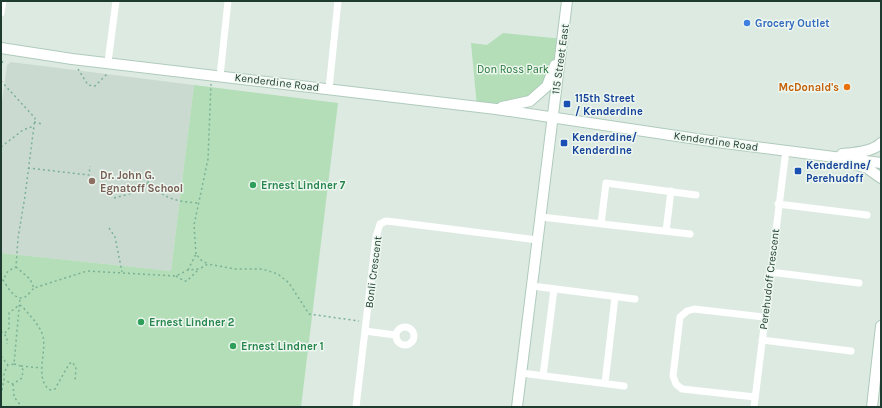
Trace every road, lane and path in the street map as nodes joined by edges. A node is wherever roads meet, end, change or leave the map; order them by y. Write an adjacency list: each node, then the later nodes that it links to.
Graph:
1 (3, 1): 6 (street)
2 (116, 1): 10 (street)
3 (228, 1): 12 (street)
4 (338, 1): 14 (street)
5 (567, 1): 8 (street, 115 Street East)
6 (1, 13)
7 (1, 48): 10 (street, Kenderdine Road)
8 (562, 50): 16 (street); 17 (street, 115 Street East)
9 (3, 61): 18 (path)
10 (109, 67): 12 (street, Kenderdine Road); 13 (path)
11 (78, 69): 13 (path)
12 (215, 75): 14 (street, Kenderdine Road); 34 (path)
13 (92, 85): 15 (path)
14 (329, 88): 16 (street, Kenderdine Road)
15 (91, 89)
16 (496, 109): 17 (street, Kenderdine Road)
17 (552, 117): 23 (street, Kenderdine Road); 37 (street)
18 (34, 122): 19 (path); 20 (path)
19 (42, 124)
20 (34, 126): 22 (path); 27 (path)
21 (881, 143): 24 (street)
22 (1, 147)
23 (786, 150): 24 (street, Kenderdine Road); 35 (street, Perehudoff Crescent)
24 (824, 155): 25 (street, Kenderdine Road); 29 (street)
25 (881, 163)
26 (90, 166): 27 (path)
27 (28, 168): 45 (path)
28 (149, 177): 30 (path)
29 (881, 178)
30 (148, 183): 33 (path); 34 (path)
31 (671, 191): 32 (street); 38 (street); 40 (street)
32 (696, 195)
33 (114, 198)
34 (198, 203): 43 (path)
35 (778, 204): 36 (street); 49 (street, Perehudoff Crescent)
36 (867, 215)
37 (540, 216): 38 (street); 42 (street)
38 (601, 224): 40 (street)
39 (109, 228): 48 (path)
40 (666, 231): 41 (street)
41 (690, 234)
42 (538, 240): 53 (street); 61 (street, Bonli Crescent)
43 (196, 254): 44 (path); 47 (path)
44 (208, 264): 46 (path); 61 (path)
45 (16, 267): 51 (path); 54 (path)
46 (199, 269): 47 (path); 50 (path)
47 (188, 270): 50 (path)
48 (122, 272): 50 (path); 54 (path)
49 (770, 272): 52 (street); 60 (street, Perehudoff Crescent)
50 (176, 276)
51 (2, 280): 57 (path)
52 (859, 283)
53 (532, 286): 55 (street); 77 (street)
54 (34, 288): 57 (path)
55 (554, 289): 56 (street); 78 (street)
56 (615, 296): 58 (street); 81 (street)
57 (20, 298): 59 (path)
58 (635, 299)
59 (19, 305): 65 (path); 72 (path); 74 (path)
60 (764, 317): 67 (street, Perehudoff Crescent); 85 (street)
61 (367, 322): 64 (street, Bonli Crescent)
62 (881, 326): 90 (street)
63 (1, 331): 65 (path)
64 (365, 331): 66 (street); 87 (street, Bonli Crescent)
65 (5, 333): 68 (path)
66 (395, 335)
67 (762, 340): 69 (street); 85 (street, Perehudoff Crescent)
68 (7, 344)
69 (851, 351)
70 (1, 356): 71 (path)
71 (8, 364): 72 (path); 76 (path)
72 (14, 364): 73 (path)
73 (20, 366): 74 (path); 82 (path)
74 (42, 368): 80 (path)
75 (1, 373): 76 (path)
76 (4, 373): 79 (path)
77 (521, 373): 78 (street); 88 (street)
78 (543, 376): 81 (street)
79 (4, 380): 82 (path); 84 (path)
80 (75, 382)
81 (605, 383): 83 (street)
82 (13, 384): 86 (path)
83 (624, 386)
84 (1, 395)
85 (755, 397): 89 (street, Perehudoff Crescent)
86 (22, 407)
87 (356, 407)
88 (517, 407)
89 (754, 407)
90 (872, 407)

